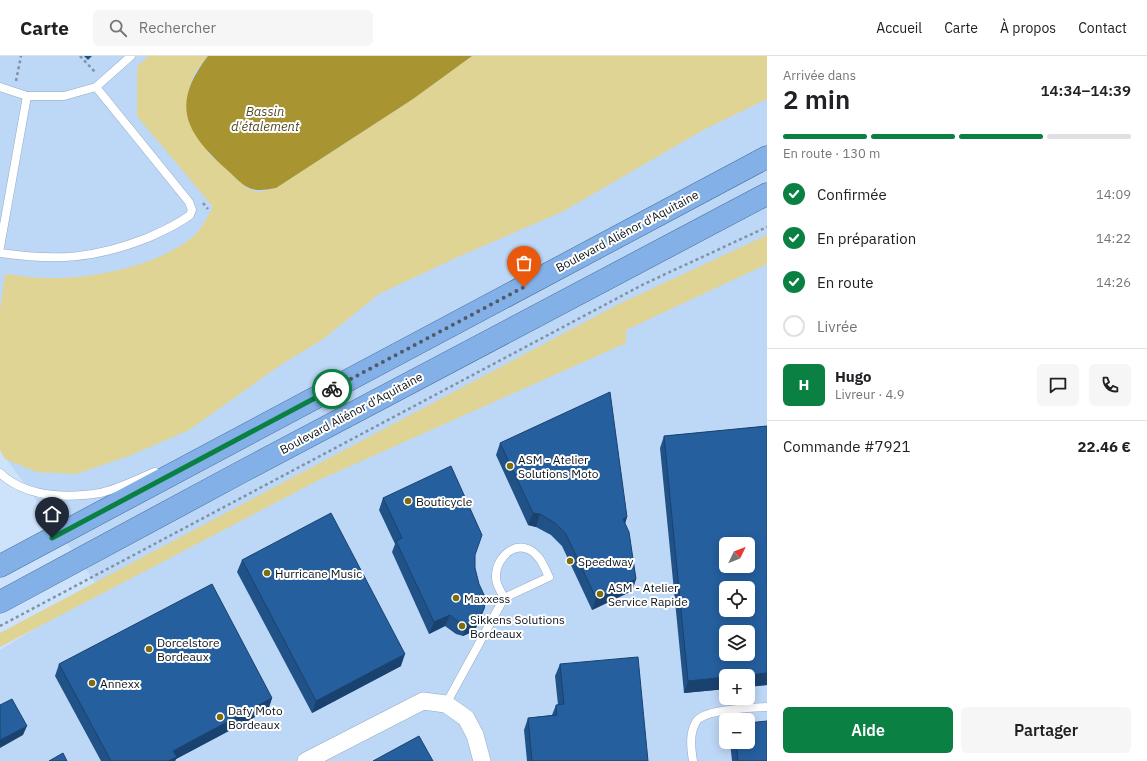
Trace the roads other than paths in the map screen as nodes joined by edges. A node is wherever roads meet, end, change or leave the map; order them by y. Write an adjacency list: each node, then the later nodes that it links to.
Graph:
1 (131, 56): 3 (lane)
2 (0, 87): 4 (lane)
3 (96, 87): 4 (lane); 8 (lane)
4 (27, 96): 7 (lane)
5 (765, 156): 9 (highway, Boulevard Aliénor d'Aquitaine)
6 (767, 194): 13 (highway, Boulevard Aliénor d'Aquitaine)
7 (0, 247)
8 (0, 252)
9 (231, 443): 10 (lane); 11 (highway, Boulevard Aliénor d'Aquitaine)
10 (0, 473)
11 (0, 566)
12 (504, 598): 12 (lane); 14 (lane)
13 (0, 602)
14 (446, 704): 16 (street); 17 (street)
15 (767, 707): 18 (lane)
16 (306, 761)
17 (482, 761)
18 (693, 761)

